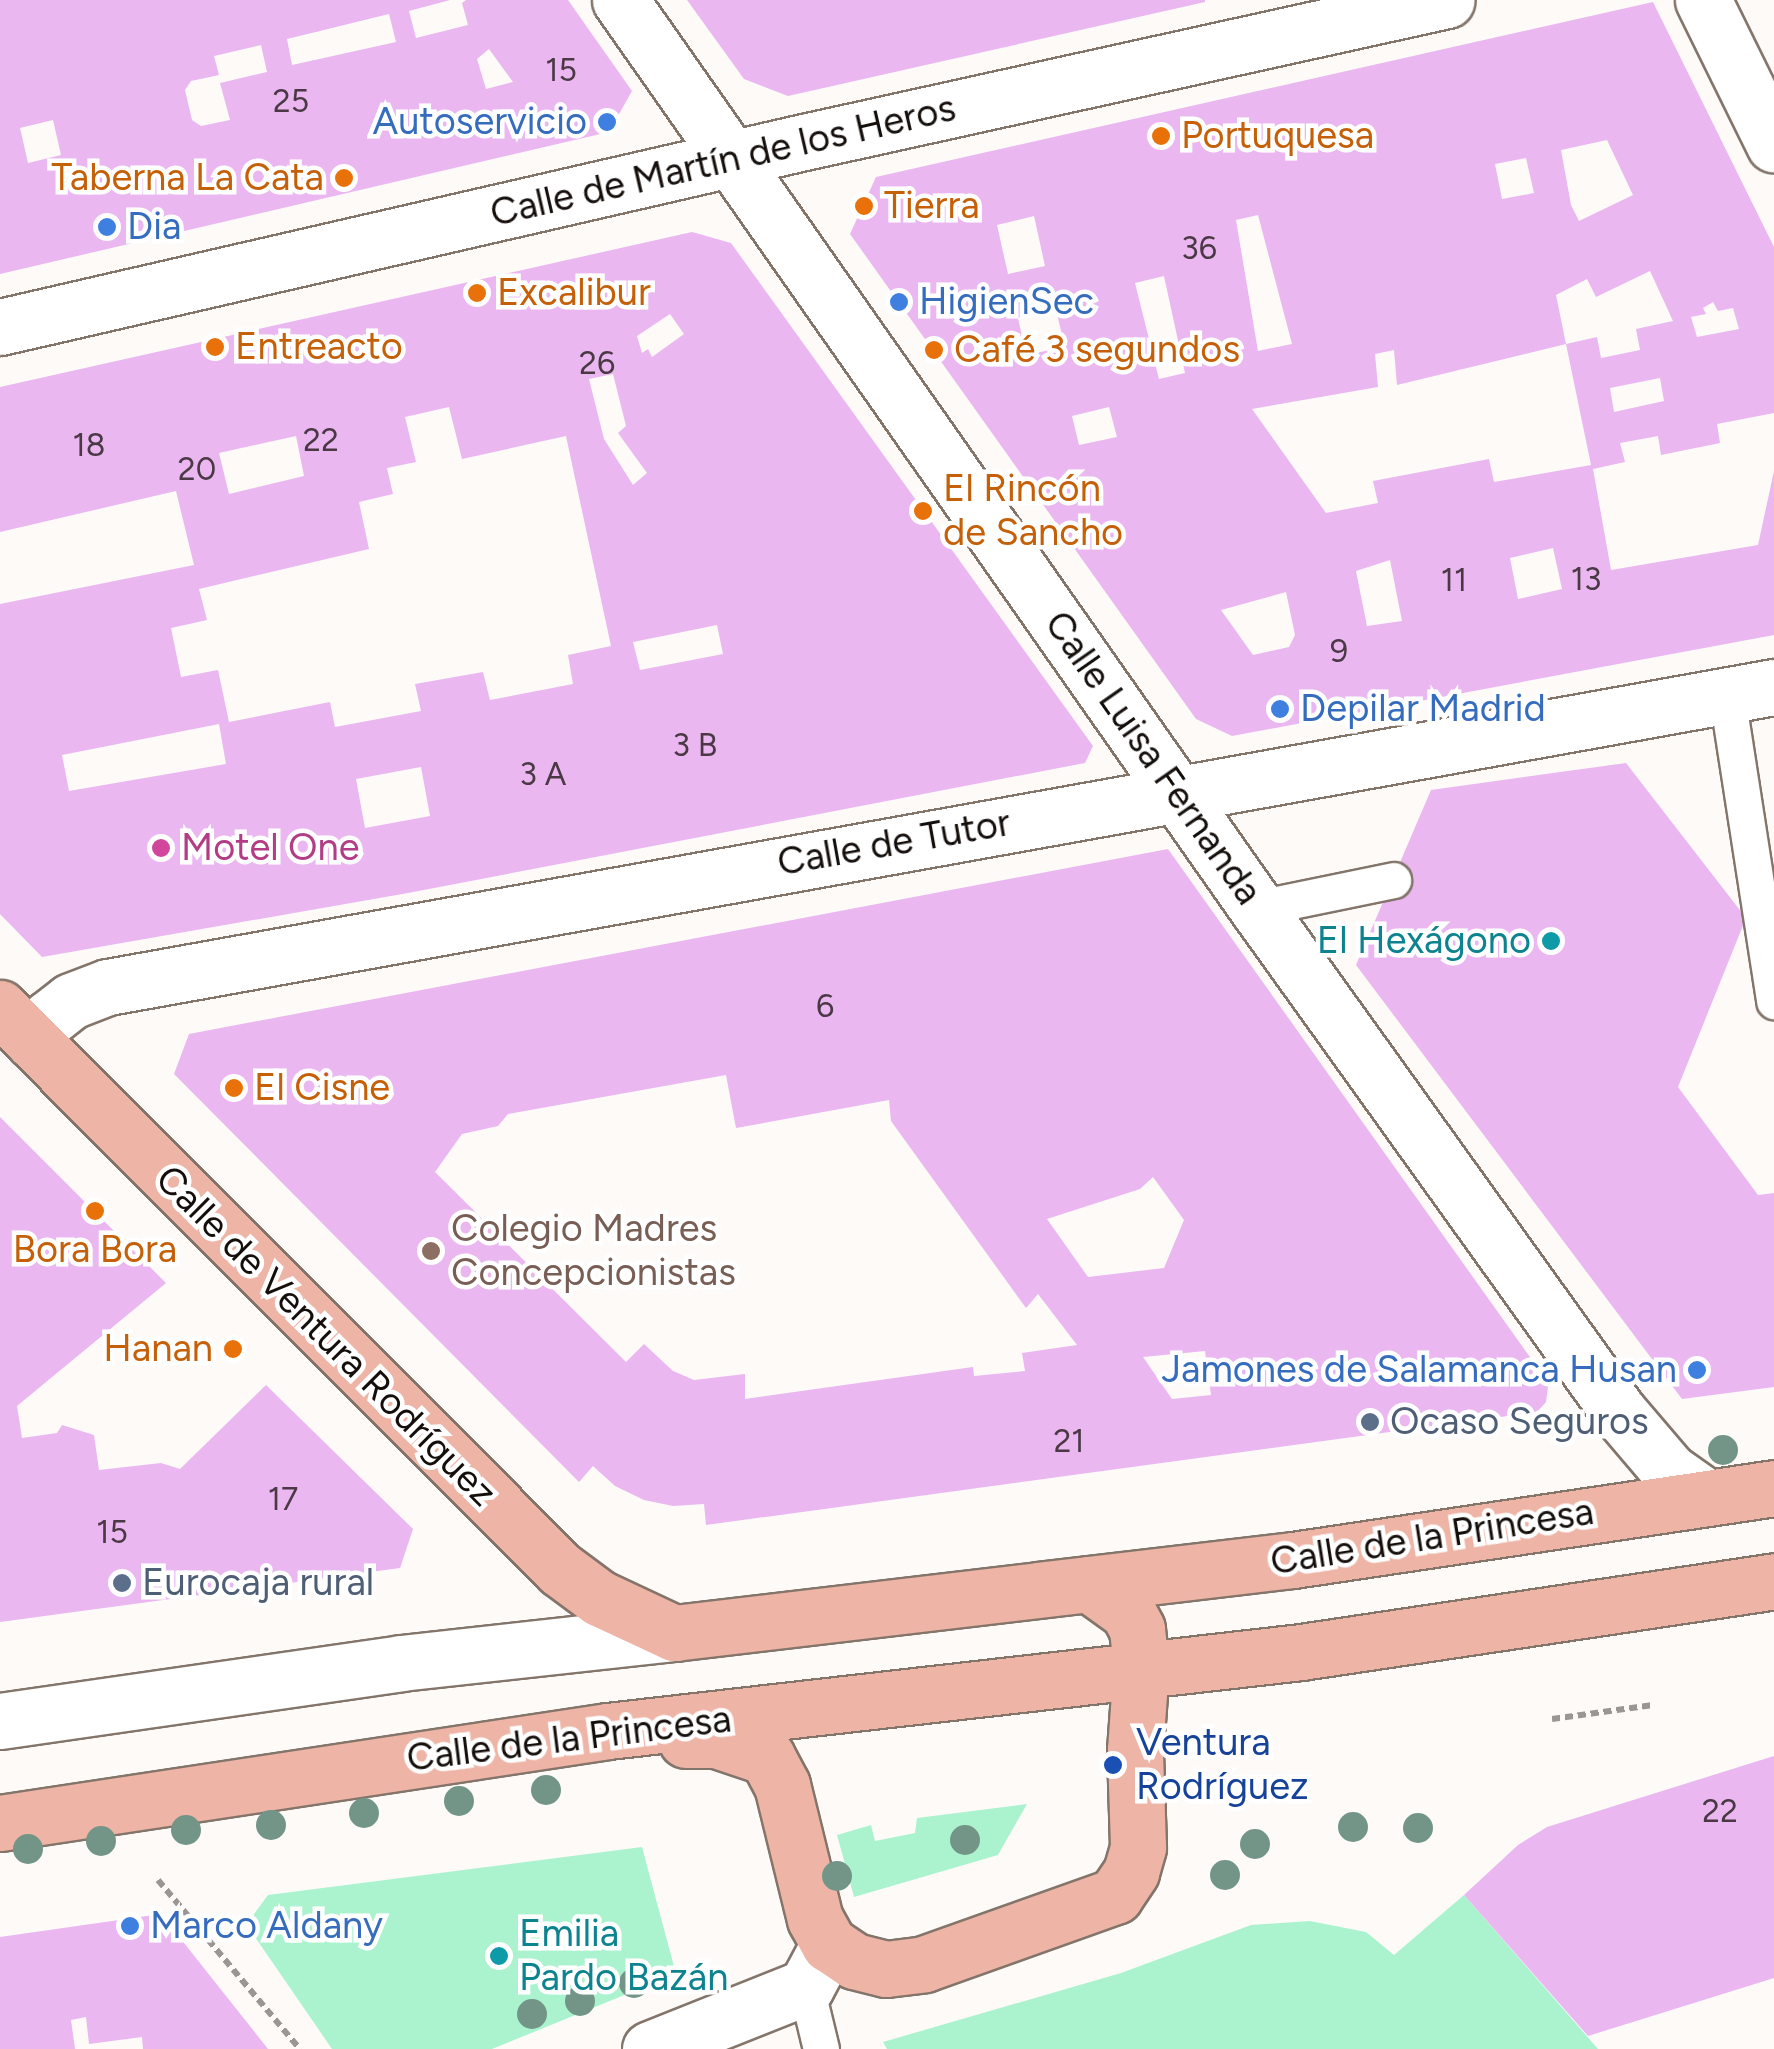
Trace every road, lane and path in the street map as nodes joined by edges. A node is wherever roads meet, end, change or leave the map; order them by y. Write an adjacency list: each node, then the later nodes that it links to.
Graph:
1 (620, 0): 5 (street, Calle Luisa Fernanda)
2 (1447, 0): 5 (street, Calle de Martín de los Heros)
3 (1703, 0): 4 (street)
4 (1774, 144)
5 (732, 158): 6 (street, Calle de Martín de los Heros); 8 (street, Calle Luisa Fernanda)
6 (0, 327)
7 (1750, 692): 8 (street, Calle de Tutor); 11 (lane)
8 (1177, 791): 10 (street, Calle Luisa Fernanda); 12 (street, Calle de Tutor)
9 (1393, 880): 10 (lane)
10 (1257, 908): 14 (street, Calle Luisa Fernanda)
11 (1774, 1001)
12 (16, 1024): 17 (main road, Calle de Ventura Rodríguez)
13 (1774, 1488): 14 (main road, Calle de la Princesa)
14 (1706, 1497): 16 (main road, Calle de la Princesa)
15 (1774, 1581): 18 (main road, Calle de la Princesa)
16 (1089, 1584): 17 (main road, Calle de la Princesa); 18 (main road)
17 (674, 1633): 21 (street, Calle de la Princesa)
18 (1140, 1667): 22 (main road, Calle de la Princesa); 25 (main road)
19 (1653, 1705): 20 (path)
20 (1552, 1719)
21 (0, 1720)
22 (608, 1731): 23 (main road, Calle de la Princesa); 25 (main road)
23 (0, 1824)
24 (158, 1880): 26 (path)
25 (817, 1966): 27 (street); 28 (lane)
26 (300, 2049)
27 (650, 2049)
28 (821, 2049)

